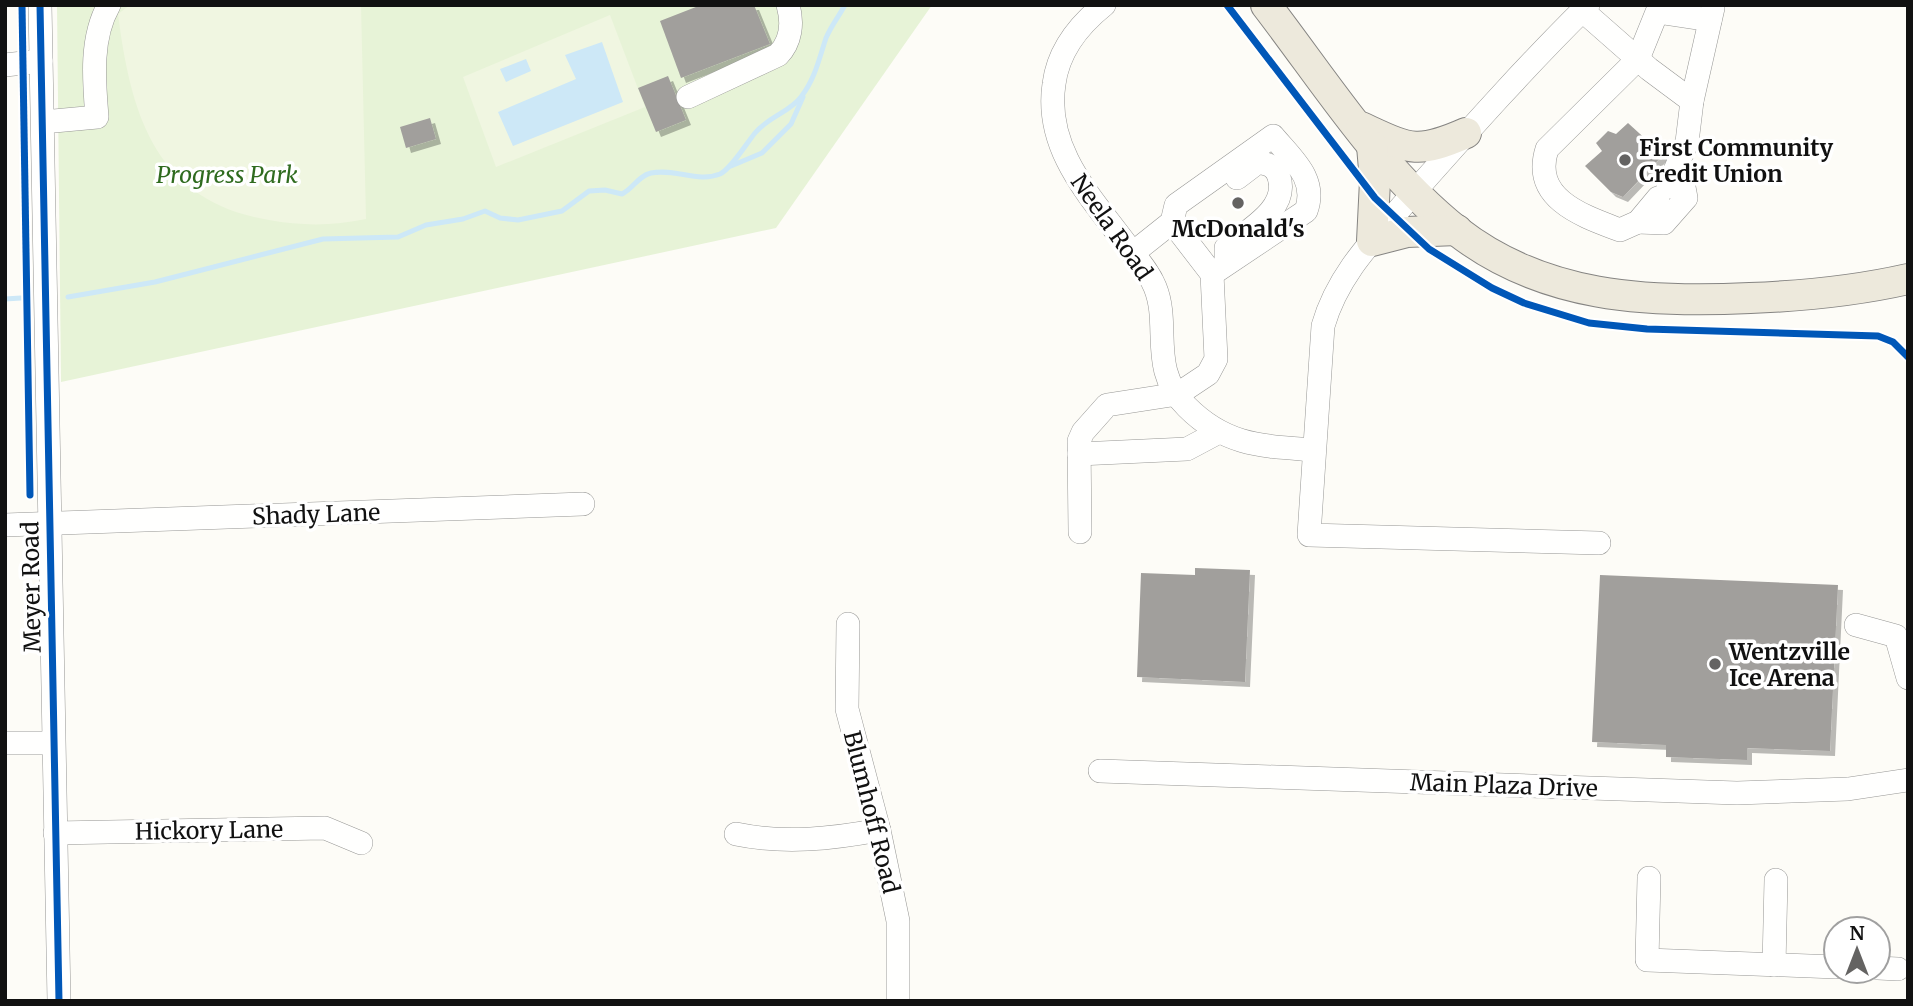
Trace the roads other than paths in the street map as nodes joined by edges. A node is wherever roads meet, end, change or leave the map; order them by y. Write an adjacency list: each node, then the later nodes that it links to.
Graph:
1 (40, 5): 11 (street, Meyer Road)
2 (109, 5): 15 (street)
3 (788, 5): 13 (street)
4 (1104, 5): 24 (street, Neela Road)
5 (1266, 5): 9 (main road)
6 (1292, 5): 9 (main road)
7 (1586, 8): 10 (street); 16 (street)
8 (1712, 13): 10 (street); 14 (street)
9 (1305, 56): 17 (main road)
10 (1638, 59): 14 (street); 21 (street)
11 (41, 61): 12 (street); 15 (street, Meyer Road)
12 (5, 65)
13 (688, 97)
14 (1692, 101): 18 (street)
15 (43, 122): 32 (street, Meyer Road)
16 (1466, 133): 17 (main road); 19 (street)
17 (1365, 136): 19 (main road); 23 (main road)
18 (1679, 160): 21 (street); 21 (street)
19 (1415, 192): 22 (main road); 23 (street)
20 (1174, 214): 24 (street); 25 (street); 25 (street)
21 (1638, 222)
22 (1457, 230): 23 (main road); 26 (main road)
23 (1372, 241): 29 (street)
24 (1133, 253): 27 (street, Neela Road)
25 (1219, 270): 27 (street)
26 (1907, 280)
27 (1178, 394): 28 (street, Neela Road); 30 (street)
28 (1219, 432): 29 (street, Neela Road); 30 (street)
29 (1314, 450): 35 (street)
30 (1079, 454): 34 (street)
31 (583, 504): 32 (street, Shady Lane)
32 (49, 524): 33 (street, Shady Lane); 40 (street, Meyer Road)
33 (5, 525)
34 (1080, 532)
35 (1599, 543)
36 (849, 624): 43 (street, Blumhoff Road)
37 (1856, 625): 38 (street)
38 (1908, 678)
39 (5, 743): 40 (street)
40 (53, 743): 44 (street, Meyer Road)
41 (1100, 771): 42 (street, Main Plaza Drive)
42 (1908, 780)
43 (879, 830): 45 (street); 52 (street, Blumhoff Road)
44 (55, 833): 46 (street, Hickory Lane); 51 (street, Meyer Road)
45 (736, 834)
46 (360, 843)
47 (1649, 878): 49 (street)
48 (1776, 880): 49 (street)
49 (1774, 965): 50 (street)
50 (1822, 967)
51 (59, 1001)
52 (898, 1001)

